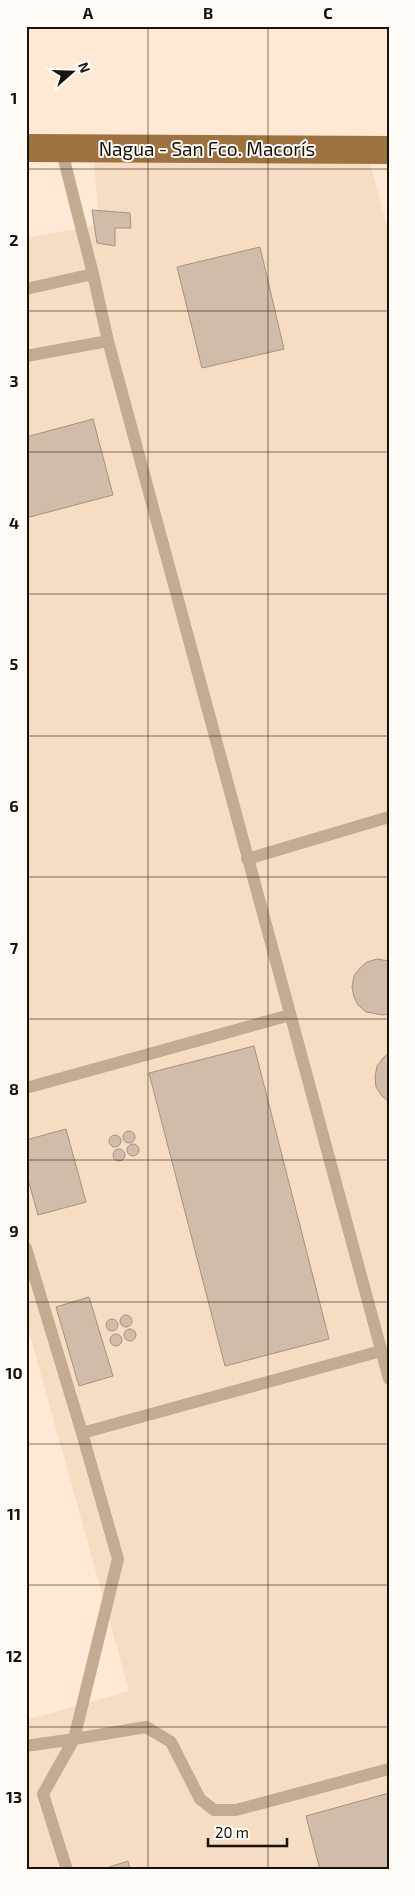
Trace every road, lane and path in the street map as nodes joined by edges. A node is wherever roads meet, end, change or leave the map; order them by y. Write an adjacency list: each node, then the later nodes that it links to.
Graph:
1 (26, 148): 2 (main road, Nagua - San Fco. Macorís)
2 (61, 148): 3 (main road, Nagua - San Fco. Macorís); 4 (lane)
3 (389, 150)
4 (93, 274): 5 (lane); 6 (lane)
5 (26, 289)
6 (108, 341): 7 (lane); 9 (lane)
7 (26, 356)
8 (389, 817): 9 (lane)
9 (247, 859): 10 (lane)
10 (290, 1015): 11 (lane); 13 (lane)
11 (26, 1088)
12 (26, 1248): 15 (lane)
13 (381, 1352): 14 (lane); 15 (lane)
14 (389, 1379)
15 (82, 1433): 16 (lane)
16 (74, 1739): 17 (lane); 18 (lane); 19 (lane)
17 (26, 1746)
18 (389, 1769)
19 (67, 1870)

